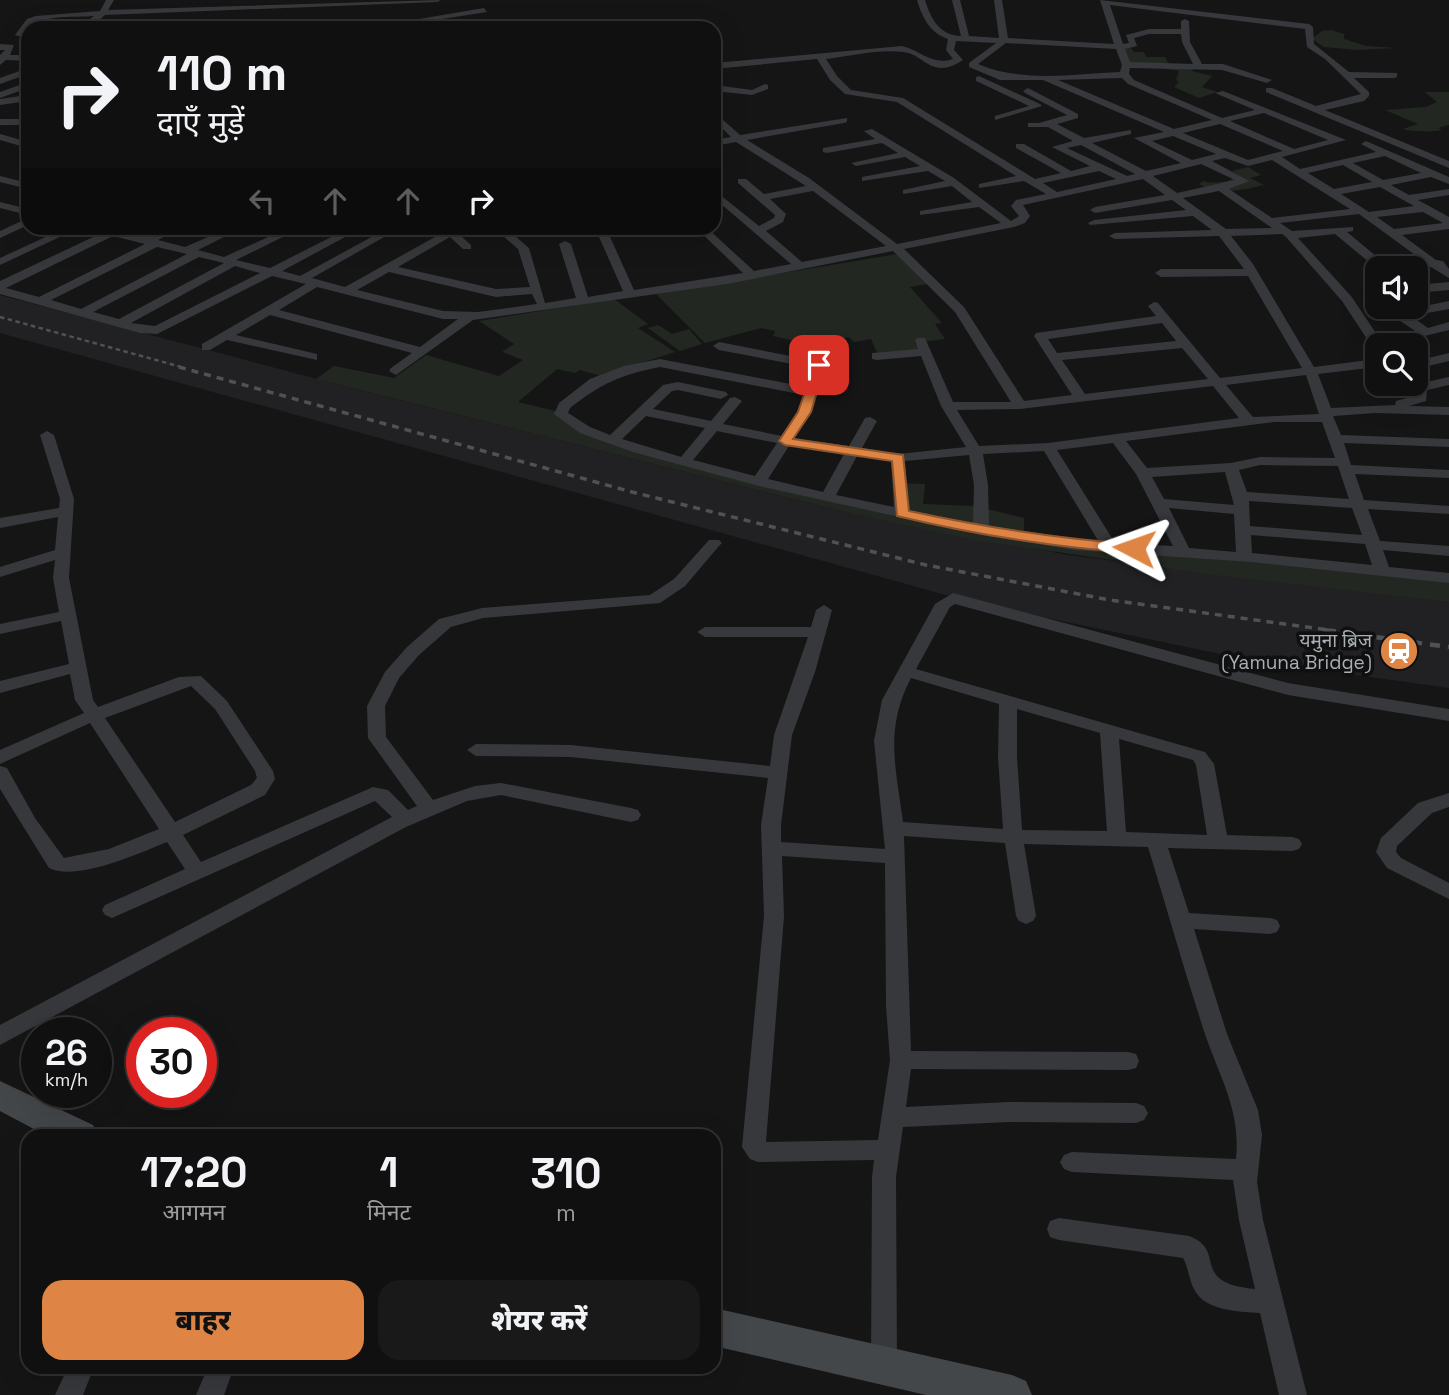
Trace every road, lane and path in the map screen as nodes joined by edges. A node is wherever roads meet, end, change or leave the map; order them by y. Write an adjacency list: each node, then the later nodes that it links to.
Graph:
1 (110, 0): 13 (street)
2 (211, 0): 15 (street)
3 (438, 0): 14 (street)
4 (921, 0): 26 (street)
5 (956, 0): 27 (street)
6 (998, 0): 28 (street)
7 (1105, 1): 12 (street); 31 (street)
8 (246, 4): 9 (street); 15 (street)
9 (303, 6): 14 (street); 21 (street)
10 (484, 10): 23 (street)
11 (159, 11): 13 (street); 15 (street); 17 (street)
12 (1185, 12): 24 (street); 44 (street)
13 (103, 13): 16 (street); 20 (street)
14 (364, 13): 22 (street)
15 (204, 14)
16 (67, 15): 18 (street); 19 (street)
17 (149, 20)
18 (32, 21)
19 (62, 21)
20 (93, 21)
21 (286, 21)
22 (371, 21)
23 (415, 21)
24 (1185, 32): 31 (street); 39 (street)
25 (21, 38): 30 (street)
26 (952, 38): 27 (street); 35 (street)
27 (966, 40): 28 (street)
28 (1004, 41): 31 (street); 36 (street)
29 (0, 47): 30 (street)
30 (15, 47): 34 (street)
31 (1120, 47): 42 (street)
32 (818, 55): 37 (street); 38 (street); 102 (street)
33 (21, 59): 34 (street)
34 (1, 60)
35 (959, 60): 36 (street); 37 (street)
36 (971, 63): 46 (street)
37 (947, 64): 58 (street)
38 (721, 65)
39 (1199, 67): 42 (street); 55 (street)
40 (0, 69): 41 (street)
41 (21, 70)
42 (1125, 70): 47 (street); 61 (street)
43 (21, 72): 48 (street)
44 (1348, 75): 45 (street); 55 (street)
45 (1394, 75)
46 (1000, 77): 47 (street); 65 (street)
47 (1045, 77): 70 (street)
48 (0, 80)
49 (721, 87): 50 (street)
50 (765, 87)
51 (21, 88): 53 (street)
52 (1220, 93): 56 (street)
53 (2, 98): 54 (street)
54 (21, 101)
55 (1316, 109): 71 (street)
56 (1265, 110): 61 (street); 77 (street)
57 (21, 117): 60 (street)
58 (999, 118)
59 (844, 120): 74 (street)
60 (12, 121): 62 (street); 63 (street)
61 (1221, 121): 70 (street); 85 (street)
62 (0, 122)
63 (21, 122)
64 (721, 123): 74 (street)
65 (1048, 123): 66 (street); 79 (street)
66 (1031, 124)
67 (1114, 125): 69 (street)
68 (869, 131): 75 (street)
69 (1128, 132): 76 (street); 79 (street)
70 (1174, 132): 76 (street); 88 (street)
71 (1372, 135): 73 (street); 93 (street)
72 (0, 137): 80 (street)
73 (1353, 138): 77 (street); 86 (street)
74 (738, 139): 78 (street); 110 (street)
75 (884, 140): 84 (street); 87 (street)
76 (1143, 140): 90 (street)
77 (1337, 141): 85 (street)
78 (721, 142)
79 (1083, 142): 94 (street); 99 (street)
80 (21, 143)
81 (21, 144): 83 (street)
82 (1020, 146): 98 (street)
83 (0, 149)
84 (827, 150)
85 (1291, 151): 89 (street)
86 (1385, 153): 92 (street); 100 (street)
87 (907, 154): 91 (street); 95 (street)
88 (1226, 155): 89 (street); 90 (street)
89 (1273, 156): 96 (street)
90 (1195, 161): 99 (street); 111 (street)
91 (856, 163)
92 (1346, 163): 96 (street); 107 (street)
93 (1449, 165)
94 (1101, 167): 98 (street); 103 (street)
95 (929, 168): 101 (street); 106 (street)
96 (1299, 172): 113 (street)
97 (1, 173): 105 (street)
98 (1070, 174): 102 (street)
99 (1143, 174): 103 (street); 114 (street)
100 (1430, 174): 107 (street); 109 (street)
101 (866, 179)
102 (1030, 179): 108 (street); 115 (street)
103 (1128, 180): 115 (street)
104 (741, 181): 116 (street)
105 (21, 183)
106 (952, 183): 112 (street); 119 (street)
107 (1383, 183): 113 (street); 117 (street)
108 (983, 186)
109 (1448, 186): 117 (street)
110 (815, 187): 116 (street); 158 (street)
111 (1221, 188): 114 (street); 128 (street)
112 (907, 192)
113 (1331, 192): 127 (street)
114 (1173, 195): 121 (street); 125 (street)
115 (1056, 196): 132 (street)
116 (762, 198): 135 (street)
117 (1409, 198): 122 (street)
118 (721, 200): 135 (street)
119 (979, 204): 126 (street); 132 (street)
120 (2, 207): 124 (street)
121 (1095, 210)
122 (1430, 210): 123 (street); 127 (street); 131 (street)
123 (1449, 210)
124 (21, 211)
125 (1195, 212): 129 (street); 136 (street)
126 (924, 213)
127 (1364, 213): 128 (street); 139 (street)
128 (1270, 220): 138 (street)
129 (1094, 223)
130 (21, 224): 140 (street)
131 (1449, 224): 133 (street)
132 (1010, 225): 158 (street)
133 (1428, 228): 139 (street); 155 (street)
134 (1353, 229): 137 (street)
135 (758, 231): 165 (street)
136 (1221, 231): 138 (street); 154 (street); 168 (street)
137 (1339, 231): 138 (street); 163 (street)
138 (1287, 232): 192 (street)
139 (1391, 233): 163 (street)
140 (0, 235)
141 (58, 235): 162 (street)
142 (106, 235): 175 (street)
143 (131, 235): 156 (street)
144 (164, 235): 156 (street)
145 (224, 235): 160 (street)
146 (282, 235): 161 (street)
147 (343, 235): 167 (street)
148 (382, 235): 172 (street)
149 (440, 235): 166 (street)
150 (454, 235): 159 (street)
151 (508, 235): 177 (street)
152 (603, 235): 179 (street)
153 (708, 235): 171 (street)
154 (1115, 236)
155 (1449, 241)
156 (151, 242): 160 (street); 180 (street)
157 (565, 244): 181 (street)
158 (896, 246): 165 (street); 213 (street)
159 (467, 247)
160 (193, 252): 161 (street); 186 (street)
161 (229, 261): 167 (street); 189 (street)
162 (0, 262)
163 (1433, 263): 164 (street); 170 (street)
164 (1449, 263)
165 (800, 267): 171 (street)
166 (386, 268): 177 (street); 178 (street)
167 (271, 272): 172 (street); 189 (street)
168 (1252, 272): 169 (street); 206 (street)
169 (1161, 273)
170 (1449, 274)
171 (751, 275): 179 (street)
172 (302, 279): 173 (street)
173 (316, 283): 178 (street); 185 (street)
174 (1449, 286): 176 (street)
175 (0, 288): 180 (street)
176 (1428, 288)
177 (536, 290): 184 (street)
178 (347, 291): 187 (street)
179 (630, 295): 181 (street)
180 (42, 300): 186 (street)
181 (583, 301): 184 (street)
182 (1449, 305): 191 (street)
183 (1154, 306): 188 (street)
184 (542, 308): 187 (street)
185 (270, 311): 194 (street); 198 (street)
186 (84, 312): 189 (street)
187 (469, 317): 198 (street)
188 (1164, 319): 195 (street); 201 (street)
189 (121, 323)
190 (1449, 326): 191 (street)
191 (1426, 332): 193 (street)
192 (1370, 333)
193 (1422, 333)
194 (226, 336): 197 (street); 200 (street)
195 (1185, 344): 201 (street); 207 (street)
196 (719, 346): 209 (street)
197 (206, 347)
198 (422, 352): 205 (street)
199 (877, 356): 214 (street)
200 (312, 357)
201 (1054, 357): 211 (street)
202 (1449, 357): 203 (street)
203 (1428, 362)
204 (1365, 365): 206 (street)
205 (396, 371)
206 (1311, 372): 207 (street); 218 (street)
207 (1218, 381): 211 (street); 220 (street)
208 (1449, 381): 215 (street)
209 (811, 392): 225 (street); 226 (street)
210 (721, 395): 216 (street)
211 (1080, 397): 213 (street)
212 (735, 401): 221 (street)
213 (1020, 405): 214 (street)
214 (948, 406): 229 (street)
215 (1396, 410): 217 (street); 218 (street)
216 (643, 411): 221 (street); 225 (street)
217 (1449, 411)
218 (1325, 415): 220 (street); 224 (street)
219 (870, 421): 230 (street)
220 (1250, 421): 223 (street)
221 (714, 428): 226 (street); 232 (street)
222 (47, 435): 243 (street)
223 (1117, 439): 228 (street); 235 (street)
224 (1336, 439): 227 (street); 233 (street)
225 (612, 440): 232 (street)
226 (785, 441): 230 (street); 237 (street)
227 (1449, 443)
228 (1048, 447): 229 (street); 250 (street)
229 (975, 450): 231 (street); 246 (street)
230 (852, 453): 231 (street); 238 (street)
231 (898, 458): 244 (street)
232 (684, 463): 237 (street)
233 (1345, 466): 234 (street); 236 (street); 241 (street)
234 (1231, 467): 235 (street); 240 (street)
235 (1143, 473): 239 (street)
236 (1449, 474)
237 (759, 482): 238 (street)
238 (827, 497): 244 (street)
239 (1159, 503): 240 (street); 251 (street)
240 (1242, 503): 241 (street); 247 (street)
241 (1358, 503): 242 (street); 249 (street)
242 (1449, 510)
243 (66, 511): 245 (street); 253 (street)
244 (902, 513): 246 (street)
245 (0, 523)
246 (981, 530): 250 (street)
247 (1244, 530): 249 (street); 254 (street)
248 (714, 543): 275 (street)
249 (1373, 543): 252 (street); 255 (street)
250 (1110, 547): 251 (street)
251 (1183, 551): 254 (street)
252 (1449, 551)
253 (62, 553): 256 (street); 259 (street)
254 (1244, 556): 255 (street)
255 (1382, 570): 257 (street)
256 (0, 572)
257 (1449, 578)
258 (824, 610): 262 (street)
259 (67, 615): 260 (street); 263 (street)
260 (0, 629)
261 (705, 632): 262 (street)
262 (817, 632): 273 (street)
263 (76, 667): 265 (street); 268 (street)
264 (905, 671): 266 (street); 267 (street); 278 (street)
265 (0, 687)
266 (1008, 703): 269 (street); 280 (street)
267 (1449, 715)
268 (92, 716): 271 (street); 279 (street); 279 (street)
269 (1109, 730): 281 (street); 283 (street)
270 (476, 750): 273 (street)
271 (0, 758)
272 (0, 772): 279 (street)
273 (778, 773): 285 (street)
274 (1449, 800): 288 (street)
275 (429, 808): 276 (street); 277 (street)
276 (631, 815)
277 (405, 819): 287 (street); 293 (street)
278 (894, 828): 280 (street); 286 (street)
279 (171, 832): 287 (street)
280 (1014, 837): 281 (street); 290 (street)
281 (1117, 838): 282 (street)
282 (1156, 841): 283 (street); 291 (street)
283 (1214, 842): 284 (street)
284 (1292, 844)
285 (772, 848): 286 (street); 300 (street)
286 (894, 857): 294 (street)
287 (198, 873): 289 (street)
288 (1449, 892)
289 (112, 910)
290 (1027, 916)
291 (1180, 920): 292 (street); 302 (street)
292 (1270, 926)
293 (0, 1036)
294 (901, 1060): 295 (street); 298 (street)
295 (1128, 1061)
296 (0, 1095): 299 (street)
297 (1136, 1113): 298 (street)
298 (892, 1118): 300 (street)
299 (67, 1129)
300 (886, 1150): 306 (street)
301 (1072, 1162): 302 (street)
302 (1246, 1170): 304 (street)
303 (1059, 1229): 304 (street)
304 (1271, 1302): 313 (street)
305 (721, 1329): 306 (street)
306 (884, 1364): 309 (street)
307 (78, 1374): 310 (street)
308 (218, 1374): 311 (street)
309 (951, 1389): 312 (street)
310 (69, 1395)
311 (210, 1395)
312 (1012, 1395)
313 (1293, 1395)

